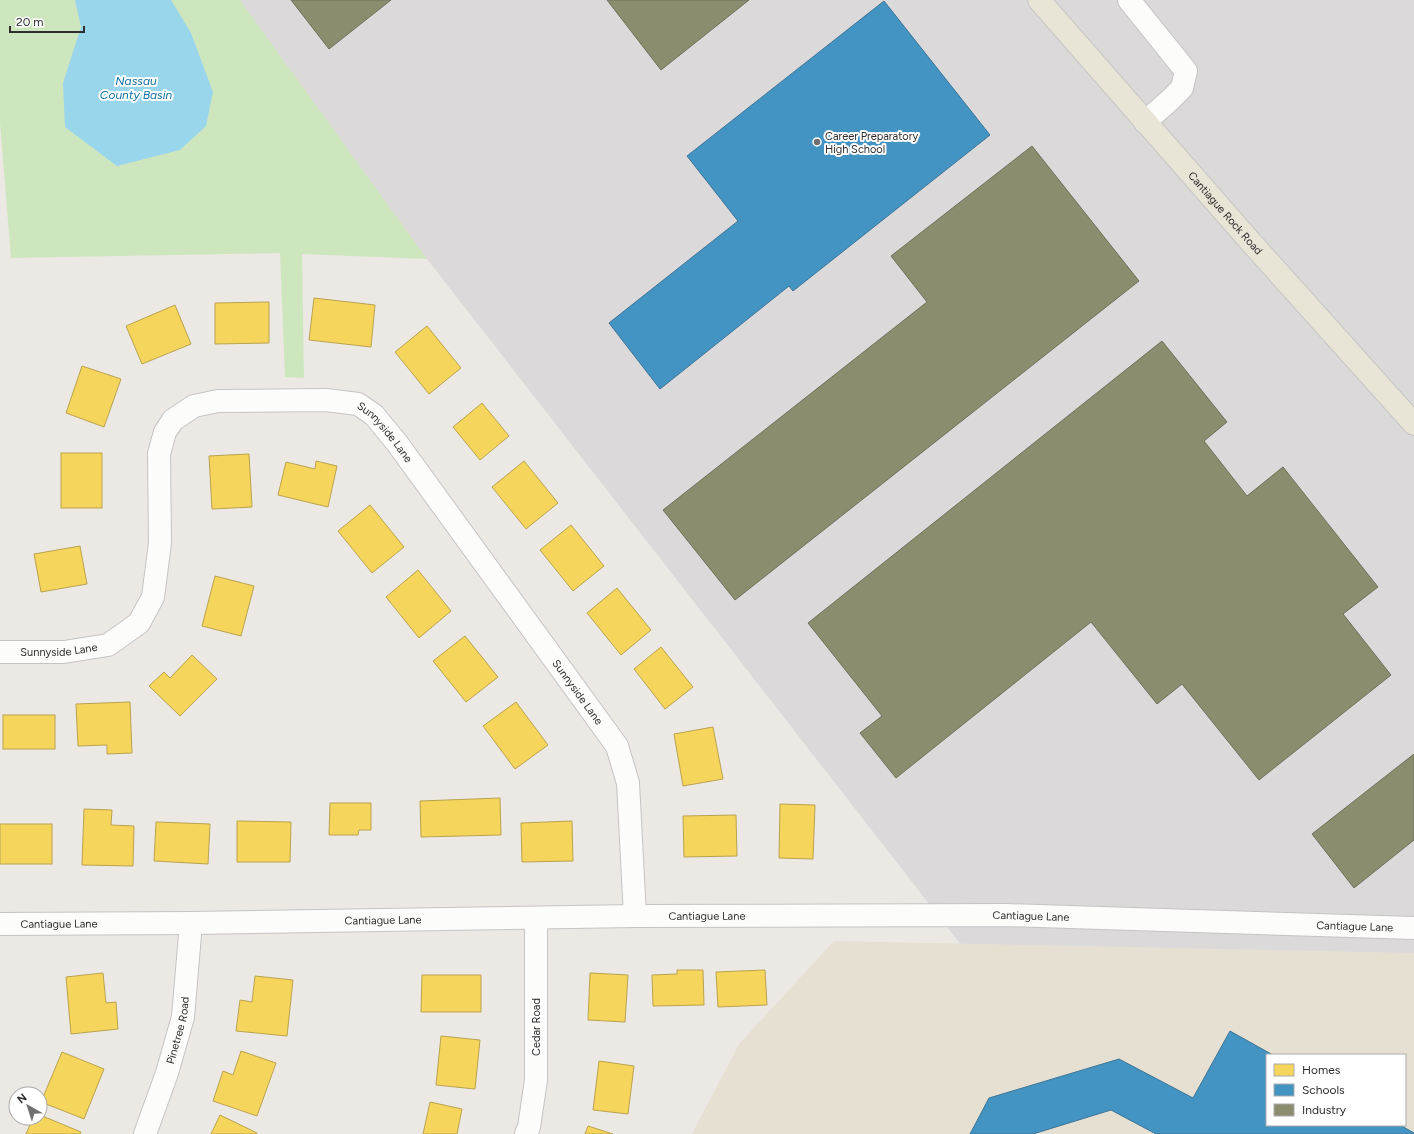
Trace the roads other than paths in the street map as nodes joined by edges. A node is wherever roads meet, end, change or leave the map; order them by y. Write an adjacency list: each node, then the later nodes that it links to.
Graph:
1 (1039, 0): 3 (main road, Cantiague Rock Road)
2 (1129, 0): 3 (street)
3 (1145, 122): 4 (main road, Cantiague Rock Road)
4 (1414, 424)
5 (0, 652): 6 (street, Sunnyside Lane)
6 (635, 916): 7 (street, Cantiague Lane); 10 (street, Cantiague Lane)
7 (536, 918): 8 (street, Cantiague Lane); 12 (street, Cedar Road)
8 (191, 923): 9 (street, Cantiague Lane); 11 (street, Pinetree Road)
9 (0, 924)
10 (1414, 928)
11 (145, 1134)
12 (526, 1134)

